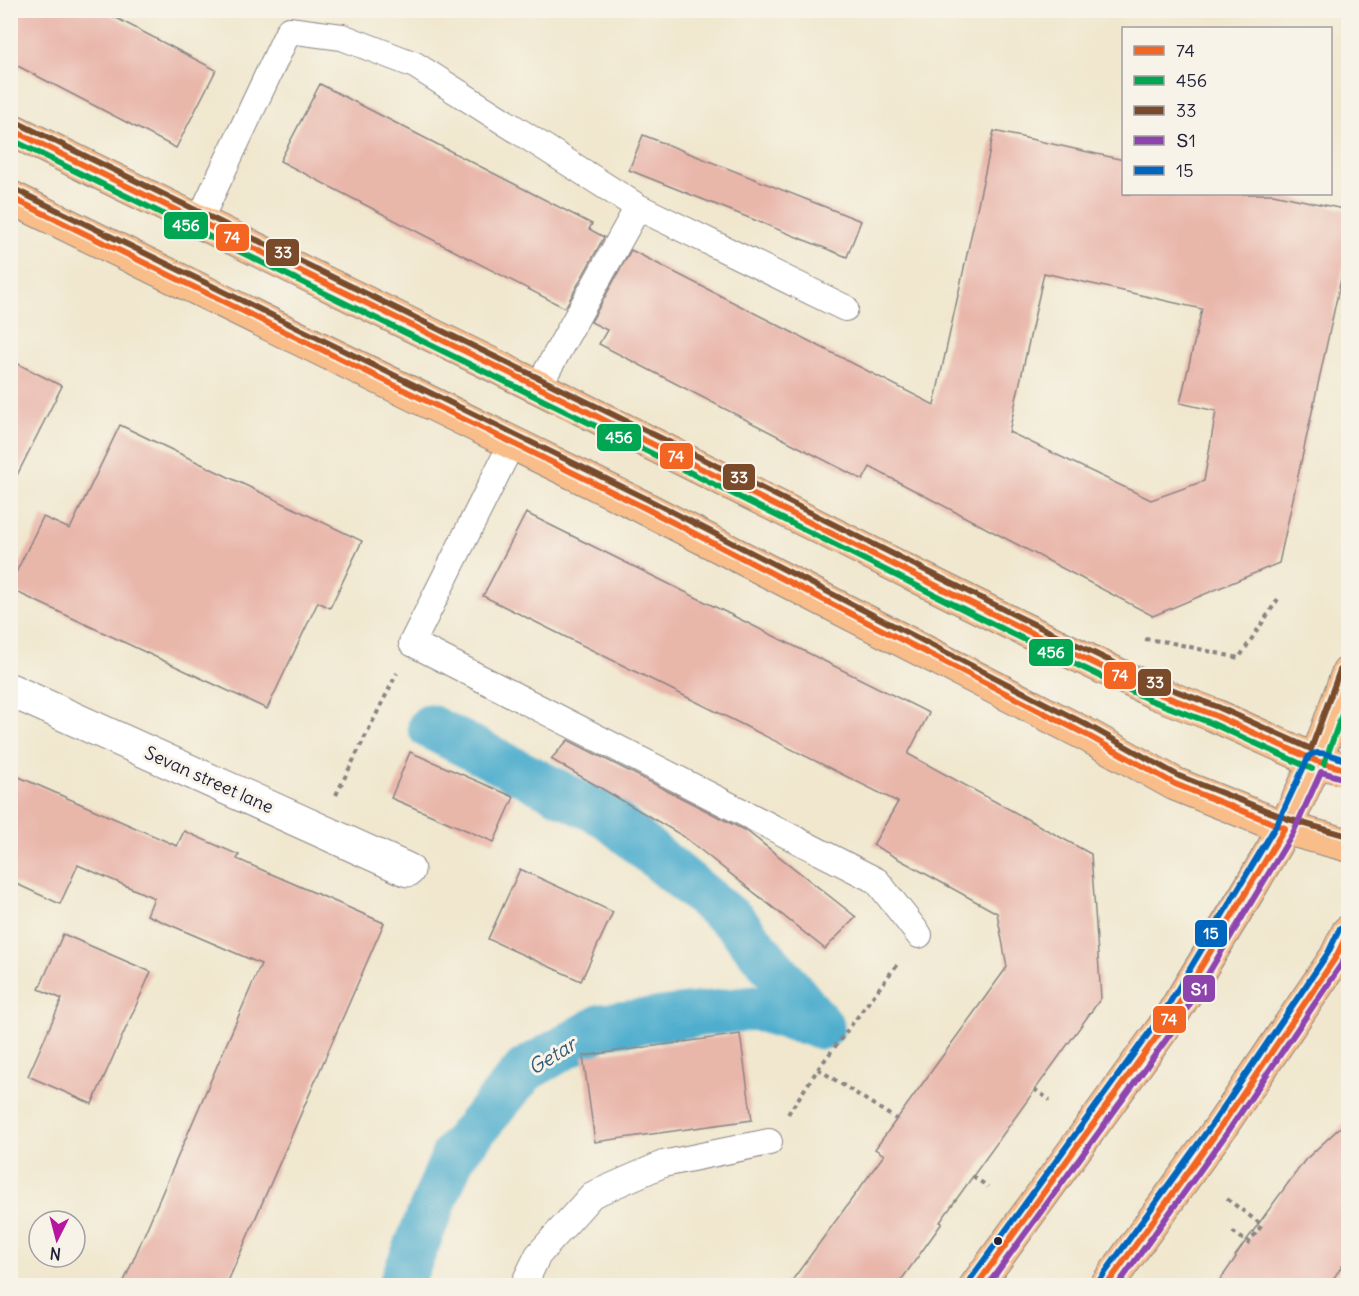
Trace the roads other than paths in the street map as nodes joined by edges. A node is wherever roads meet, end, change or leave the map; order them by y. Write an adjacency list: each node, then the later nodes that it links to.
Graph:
1 (10, 129): 4 (main road)
2 (10, 197): 7 (main road)
3 (638, 207): 4 (lane); 5 (lane); 6 (lane)
4 (200, 221): 6 (main road)
5 (845, 308)
6 (538, 387): 10 (main road)
7 (512, 443): 12 (main road); 16 (lane)
8 (1348, 673): 10 (main road)
9 (10, 690): 14 (street, Sevan street lane)
10 (1316, 761): 11 (main road); 12 (main road)
11 (1348, 770)
12 (1286, 828): 13 (main road); 19 (main road)
13 (1348, 845)
14 (408, 870)
15 (1348, 932): 20 (main road)
16 (919, 935)
17 (769, 1142): 18 (lane)
18 (523, 1286)
19 (976, 1286)
20 (1106, 1286)

